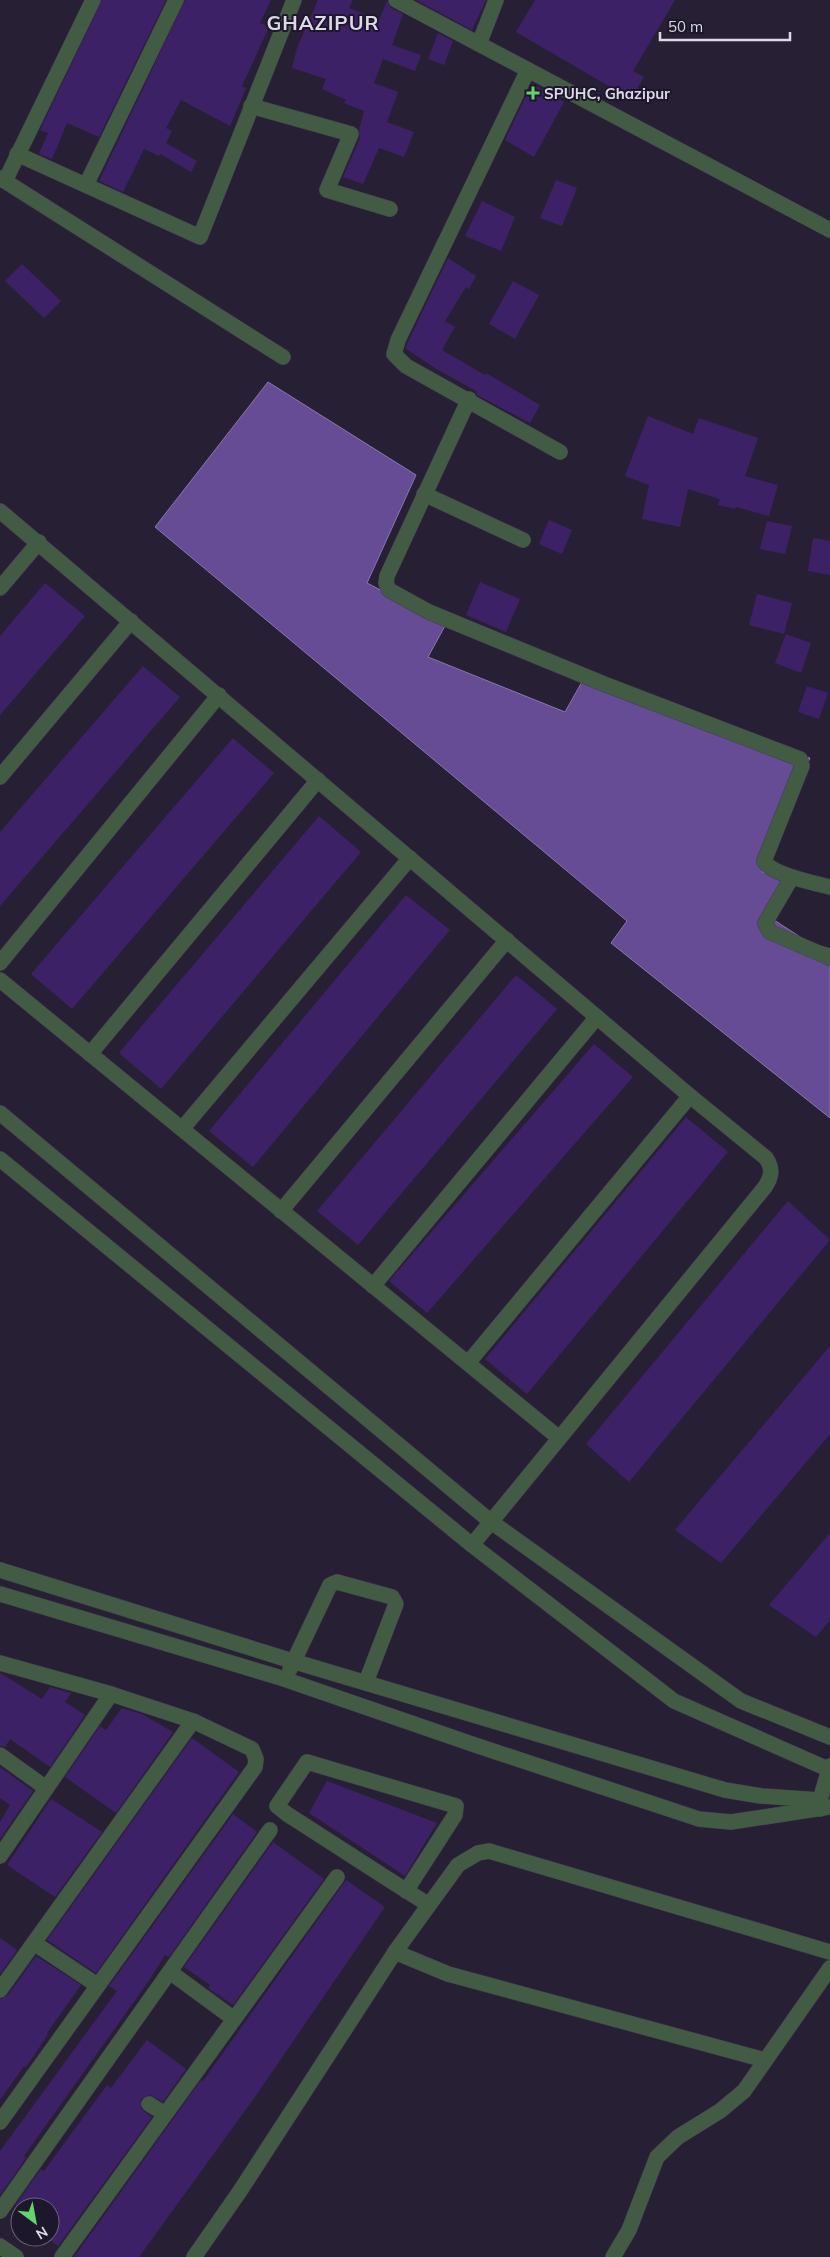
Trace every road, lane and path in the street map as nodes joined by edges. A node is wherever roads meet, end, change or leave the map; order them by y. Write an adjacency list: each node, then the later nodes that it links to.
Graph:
1 (93, 0): 9 (street)
2 (176, 0): 11 (street)
3 (294, 0): 8 (street)
4 (396, 0): 6 (street)
5 (496, 0): 6 (street)
6 (479, 44): 7 (street)
7 (528, 70): 13 (street); 15 (street)
8 (252, 106): 11 (street); 12 (street)
9 (18, 154): 10 (street); 11 (street)
10 (2, 179): 14 (street)
11 (86, 185)
12 (390, 209)
13 (830, 230)
14 (282, 357)
15 (468, 399): 16 (street); 17 (street)
16 (560, 452)
17 (424, 494): 19 (street); 27 (street)
18 (0, 510): 20 (street)
19 (523, 540)
20 (39, 542): 21 (street); 22 (street)
21 (0, 588)
22 (131, 621): 23 (street); 24 (street)
23 (219, 696): 25 (street); 31 (street)
24 (0, 777)
25 (318, 780): 26 (street); 34 (street)
26 (410, 858): 29 (street); 37 (street)
27 (792, 877): 28 (street); 30 (street)
28 (830, 887)
29 (507, 940): 33 (street); 39 (street)
30 (830, 958)
31 (0, 963)
32 (0, 980): 34 (street)
33 (597, 1017): 35 (street); 40 (street)
34 (90, 1054): 37 (street)
35 (690, 1096): 41 (street); 42 (street)
36 (0, 1113): 43 (street)
37 (182, 1129): 39 (street)
38 (0, 1159): 44 (street)
39 (281, 1211): 40 (street)
40 (372, 1286): 41 (street)
41 (468, 1363): 42 (street)
42 (559, 1438): 43 (street)
43 (490, 1521): 44 (street); 53 (street)
44 (472, 1545): 55 (street)
45 (0, 1570): 47 (street)
46 (0, 1594): 49 (street)
47 (293, 1661): 49 (street); 50 (street); 50 (street)
48 (0, 1663): 51 (street)
49 (285, 1680): 57 (street)
50 (366, 1682): 57 (street)
51 (111, 1694): 52 (street); 56 (street)
52 (193, 1722): 63 (street); 68 (street)
53 (830, 1737)
54 (0, 1755): 56 (street)
55 (829, 1769): 57 (street)
56 (46, 1788): 59 (street)
57 (823, 1805)
58 (270, 1830): 67 (street)
59 (1, 1852)
60 (337, 1878): 70 (street)
61 (406, 1891): 61 (street); 62 (street)
62 (429, 1905): 64 (street); 65 (street)
63 (34, 1943): 68 (street); 69 (street)
64 (395, 1952): 71 (street); 79 (street)
65 (830, 1952)
66 (830, 1968): 71 (street)
67 (170, 1972): 70 (street); 75 (street)
68 (97, 1985): 74 (street)
69 (0, 1990)
70 (234, 2019): 73 (street)
71 (765, 2060): 80 (street)
72 (149, 2104): 73 (street)
73 (165, 2114): 78 (street)
74 (0, 2122)
75 (0, 2211)
76 (0, 2246): 77 (street)
77 (16, 2257)
78 (62, 2257)
79 (194, 2257)
80 (614, 2257)

